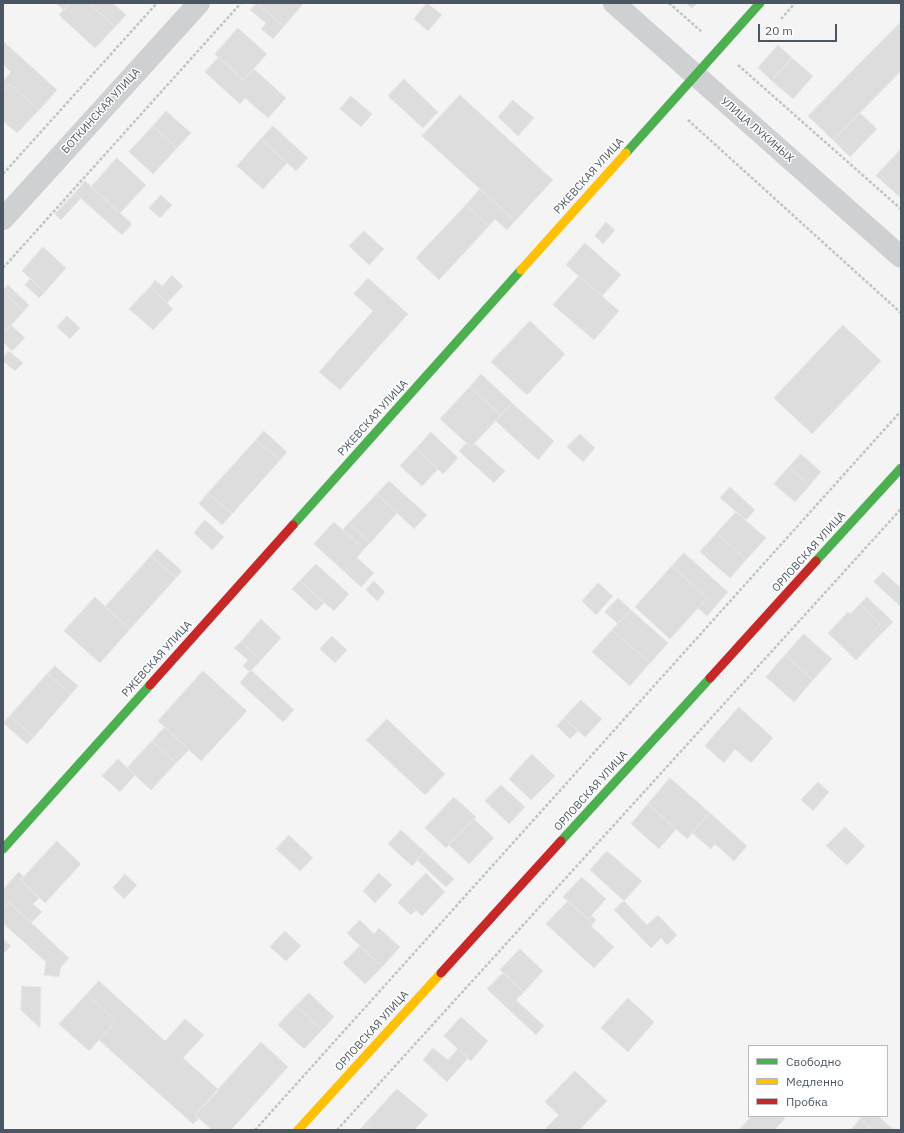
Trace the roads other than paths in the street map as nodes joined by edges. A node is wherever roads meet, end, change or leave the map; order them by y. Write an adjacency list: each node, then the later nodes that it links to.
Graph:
1 (199, 3): 5 (street, БОТКИНСКАЯ УЛИЦА)
2 (614, 3): 4 (street, УЛИЦА ЛУКИНЫХ)
3 (760, 3): 4 (street, РЖЕВСКАЯ УЛИЦА)
4 (695, 75): 6 (street, УЛИЦА ЛУКИНЫХ); 8 (street, РЖЕВСКАЯ УЛИЦА)
5 (3, 219)
6 (901, 257)
7 (901, 468): 9 (street, ОРЛОВСКАЯ УЛИЦА)
8 (3, 849)
9 (298, 1130)

